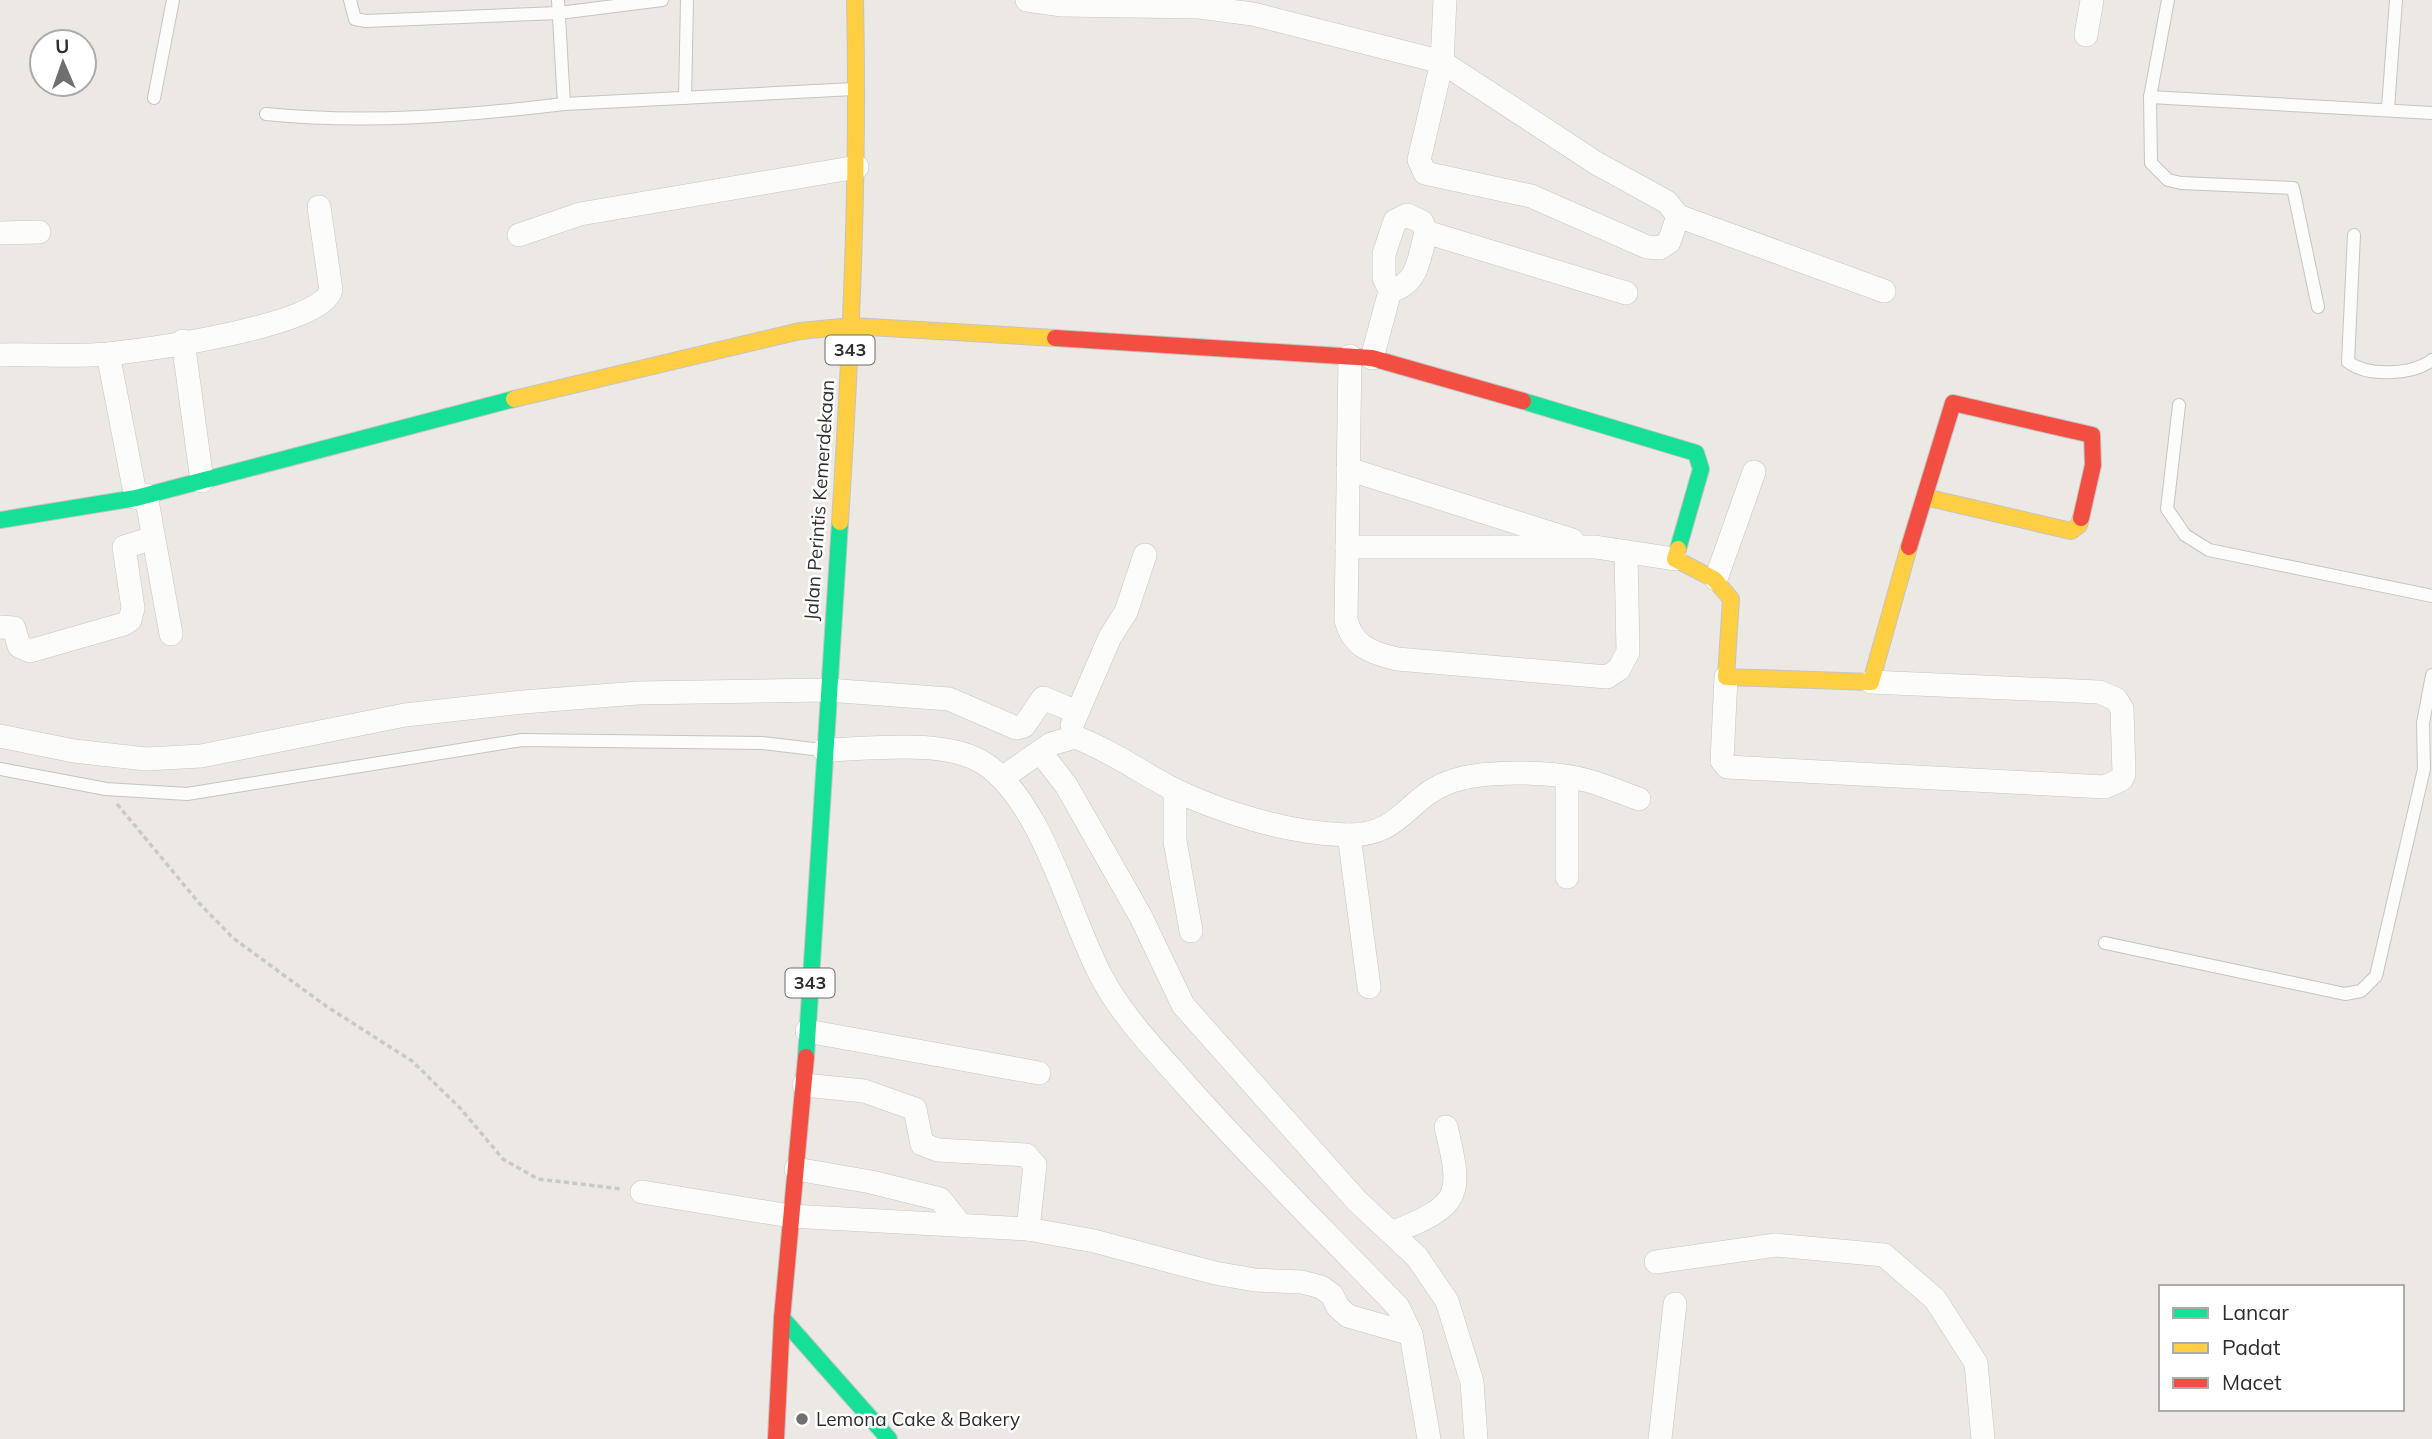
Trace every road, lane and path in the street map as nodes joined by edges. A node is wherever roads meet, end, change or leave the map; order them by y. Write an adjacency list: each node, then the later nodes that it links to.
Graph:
1 (173, 0): 16 (lane)
2 (350, 0): 11 (lane)
3 (662, 0): 11 (lane)
4 (687, 0): 17 (lane)
5 (855, 0): 14 (street, Jalan Perintis Kemerdekaan / 343)
6 (1027, 0): 13 (street)
7 (1445, 0): 13 (street)
8 (2092, 0): 12 (street)
9 (2168, 0): 15 (lane)
10 (2396, 0): 19 (lane)
11 (559, 7): 18 (lane)
12 (2086, 35)
13 (1441, 62): 24 (street); 24 (street)
14 (857, 89): 17 (lane); 22 (street, Jalan Perintis Kemerdekaan / 343)
15 (2150, 97): 19 (lane); 33 (lane)
16 (154, 98)
17 (685, 98): 18 (lane)
18 (564, 104): 21 (lane)
19 (2388, 108): 20 (lane)
20 (2432, 113)
21 (266, 114)
22 (857, 167): 28 (street); 34 (street, Jalan Perintis Kemerdekaan / 343)
23 (319, 207): 35 (street)
24 (1678, 216): 31 (street)
25 (39, 232): 27 (street)
26 (1426, 232): 30 (street); 30 (street); 32 (street)
27 (0, 233)
28 (519, 234)
29 (2354, 235): 39 (lane)
30 (1390, 291): 38 (street)
31 (1884, 291)
32 (1626, 293)
33 (2318, 307)
34 (852, 326): 38 (street); 43 (street); 60 (street, Jalan Perintis Kemerdekaan / 343)
35 (183, 341): 36 (street); 43 (street)
36 (108, 354): 37 (street); 44 (street)
37 (0, 355)
38 (1361, 357): 41 (street); 52 (street)
39 (2432, 360)
40 (2179, 405): 54 (lane)
41 (1348, 469): 48 (street); 49 (street)
42 (1754, 472): 53 (street)
43 (202, 481): 44 (street)
44 (141, 497): 46 (street); 47 (street)
45 (1925, 497): 45 (street); 59 (street)
46 (0, 520)
47 (153, 538): 55 (street); 56 (street)
48 (1347, 547): 49 (street); 50 (street)
49 (1595, 547): 50 (street)
50 (1626, 553): 52 (street)
51 (1145, 555): 61 (street)
52 (1675, 559): 53 (street)
53 (1716, 579): 58 (street)
54 (2432, 596)
55 (0, 627)
56 (171, 634)
57 (2432, 675): 68 (lane)
58 (1726, 677): 59 (street); 59 (street)
59 (1871, 682)
60 (827, 694): 61 (street); 62 (street); 64 (street, Jalan Perintis Kemerdekaan / 343)
61 (1077, 712): 63 (street)
62 (0, 736)
63 (1066, 738): 66 (street); 71 (street)
64 (824, 747): 66 (street); 70 (lane); 78 (street, 343)
65 (2432, 755): 68 (lane)
66 (1022, 765): 87 (street); 91 (street)
67 (0, 769): 70 (lane)
68 (2424, 769): 76 (lane)
69 (1567, 776): 72 (street); 73 (street); 74 (street)
70 (106, 789): 83 (path)
71 (1175, 790): 73 (street); 75 (street)
72 (1639, 799)
73 (1349, 835): 77 (street)
74 (1567, 877)
75 (1191, 931)
76 (2105, 943)
77 (1369, 986)
78 (807, 1031): 79 (street); 80 (street, 343)
79 (1039, 1073)
80 (804, 1085): 82 (street, 343); 86 (street)
81 (1446, 1127): 87 (street)
82 (796, 1169): 84 (street, 343); 85 (street)
83 (642, 1192): 84 (street)
84 (790, 1216): 85 (street); 90 (street, 343)
85 (959, 1223): 86 (street)
86 (1028, 1229): 91 (street)
87 (1394, 1232): 95 (street)
88 (1656, 1262): 97 (street)
89 (1675, 1304): 96 (street)
90 (782, 1318): 92 (street, 343); 93 (street)
91 (1411, 1334): 94 (street)
92 (776, 1439)
93 (889, 1439)
94 (1429, 1439)
95 (1476, 1439)
96 (1660, 1439)
97 (1983, 1439)

